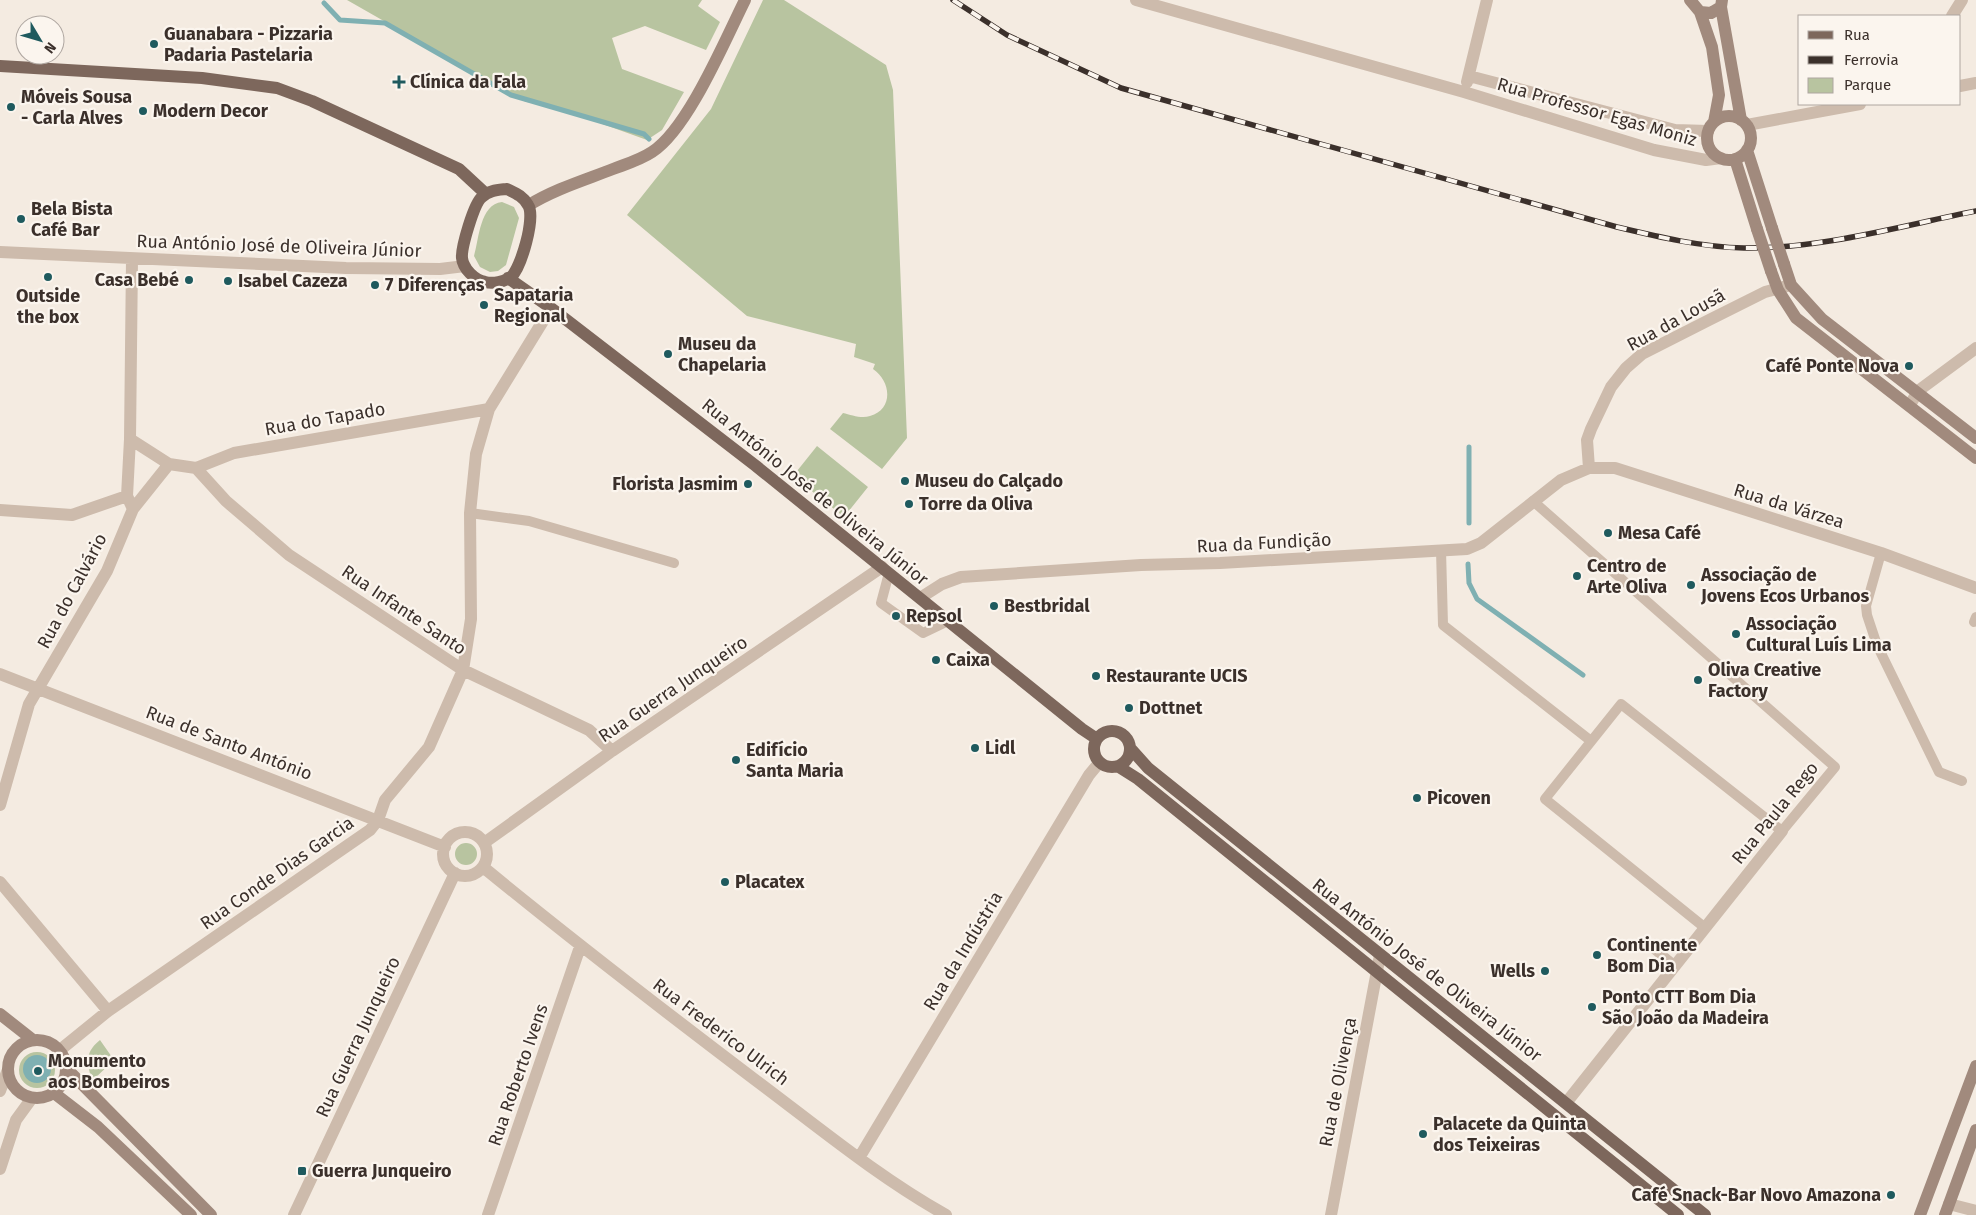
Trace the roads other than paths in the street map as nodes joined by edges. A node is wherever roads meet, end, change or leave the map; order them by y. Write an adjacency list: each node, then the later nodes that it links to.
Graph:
1 (745, 0): 21 (street)
2 (1136, 0): 13 (street, Rua Professor Egas Moniz)
3 (1487, 0): 10 (street)
4 (1690, 0): 7 (street)
5 (1962, 0): 8 (street)
6 (1721, 3): 7 (street); 15 (street)
7 (1700, 12): 16 (street)
8 (1953, 15)
9 (0, 66): 20 (main road)
10 (1469, 76): 13 (street); 16 (street, Rua Professor Egas Moniz)
11 (1976, 83): 12 (street)
12 (1961, 86)
13 (1464, 92): 18 (street, Rua Professor Egas Moniz)
14 (1854, 105): 15 (street)
15 (1744, 122): 16 (street); 17 (street)
16 (1711, 127): 18 (street)
17 (1747, 150): 19 (street); 26 (street, bridge)
18 (1721, 158): 19 (street)
19 (1735, 158): 27 (street, bridge)
20 (486, 194): 21 (main road); 24 (main road)
21 (529, 205): 25 (main road)
22 (0, 253): 23 (street, Rua António José de Oliveira Júnior)
23 (132, 259): 24 (street, Rua António José de Oliveira Júnior); 34 (street)
24 (465, 266): 25 (main road)
25 (508, 278): 28 (main road, Rua António José de Oliveira Júnior)
26 (1791, 285): 27 (street, Rua da Lousã); 30 (street)
27 (1778, 290): 31 (street); 38 (street, Rua da Lousã)
28 (551, 308): 32 (street, Rua Conde Dias Garcia); 47 (main road, Rua António José de Oliveira Júnior)
29 (1976, 348): 30 (street)
30 (1918, 391): 31 (street); 33 (street)
31 (1910, 405): 35 (street)
32 (489, 409): 37 (street, Rua do Tapado); 43 (street, Rua Conde Dias Garcia)
33 (1976, 438)
34 (130, 439): 36 (street); 39 (street)
35 (1976, 458)
36 (170, 464): 37 (street); 41 (street, Rua do Calvário)
37 (196, 468): 51 (street, Rua Infante Santo)
38 (1589, 468): 40 (street, Rua da Fundição); 45 (street, Rua da Várzea)
39 (127, 496): 41 (street); 42 (street)
40 (1532, 501): 44 (street, Rua da Fundição); 63 (lane, Rua Paula Rego)
41 (133, 509): 53 (street, Rua do Calvário)
42 (0, 510)
43 (470, 513): 46 (lane); 51 (street, Rua Conde Dias Garcia)
44 (1441, 550): 49 (street, Rua da Fundição); 55 (lane)
45 (1881, 553): 48 (street, Rua da Várzea); 60 (lane)
46 (674, 562)
47 (886, 570): 49 (main road, Rua António José de Oliveira Júnior); 50 (lane); 57 (street, Rua Guerra Junqueiro)
48 (1976, 588)
49 (920, 598): 50 (main road, Rua António José de Oliveira Júnior)
50 (948, 620): 54 (main road, Rua António José de Oliveira Júnior)
51 (463, 670): 57 (street, Rua Infante Santo); 62 (street, Rua Conde Dias Garcia)
52 (0, 674): 53 (street, Rua de Santo António)
53 (37, 687): 61 (street, Rua do Calvário); 62 (street, Rua de Santo António)
54 (1097, 739): 56 (main road, Rua António José de Oliveira Júnior); 58 (main road)
55 (1591, 741): 63 (lane); 69 (lane)
56 (1131, 749): 59 (main road); 72 (main road, Rua António José de Oliveira Júnior)
57 (612, 751): 64 (street, Rua Guerra Junqueiro)
58 (1099, 763): 59 (main road, Rua António José de Oliveira Júnior); 87 (street, Rua da Indústria)
59 (1119, 766): 74 (main road, Rua António José de Oliveira Júnior)
60 (1962, 781)
61 (0, 805)
62 (378, 820): 65 (street, Rua de Santo António); 75 (street, Rua Conde Dias Garcia)
63 (1782, 831): 69 (street, Rua Paula Rego)
64 (484, 843): 65 (street); 66 (street)
65 (444, 847): 67 (street)
66 (483, 867): 67 (street); 70 (street, Rua Frederico Ulrich)
67 (455, 873): 93 (street, Rua Guerra Junqueiro)
68 (0, 882): 75 (street)
69 (1704, 927): 73 (street, Rua Paula Rego)
70 (580, 947): 87 (street, Rua Frederico Ulrich); 94 (street, Rua Roberto Ivens)
71 (1653, 948): 73 (lane)
72 (1380, 954): 74 (street, Rua de Olivença); 85 (main road, Rua António José de Oliveira Júnior)
73 (1674, 965): 85 (street, Rua Paula Rego)
74 (1377, 972): 96 (street, Rua de Olivença); 97 (main road, Rua António José de Oliveira Júnior)
75 (108, 1011): 78 (street, Rua Conde Dias Garcia)
76 (0, 1014): 77 (street)
77 (33, 1040): 78 (street); 79 (street)
78 (60, 1050): 81 (street)
79 (5, 1062): 82 (street); 84 (street)
80 (1976, 1066): 99 (street)
81 (67, 1069): 83 (street); 92 (street)
82 (0, 1092)
83 (54, 1093): 84 (street); 91 (street)
84 (32, 1098): 88 (street)
85 (1566, 1102): 98 (main road, Rua António José de Oliveira Júnior)
86 (1976, 1130): 89 (street)
87 (859, 1158): 95 (street, Rua Frederico Ulrich)
88 (1, 1159)
89 (1947, 1209): 90 (street)
90 (1976, 1211)
91 (191, 1215)
92 (211, 1215)
93 (294, 1215)
94 (488, 1215)
95 (946, 1215)
96 (1331, 1215)
97 (1678, 1215)
98 (1705, 1215)
99 (1920, 1215)

